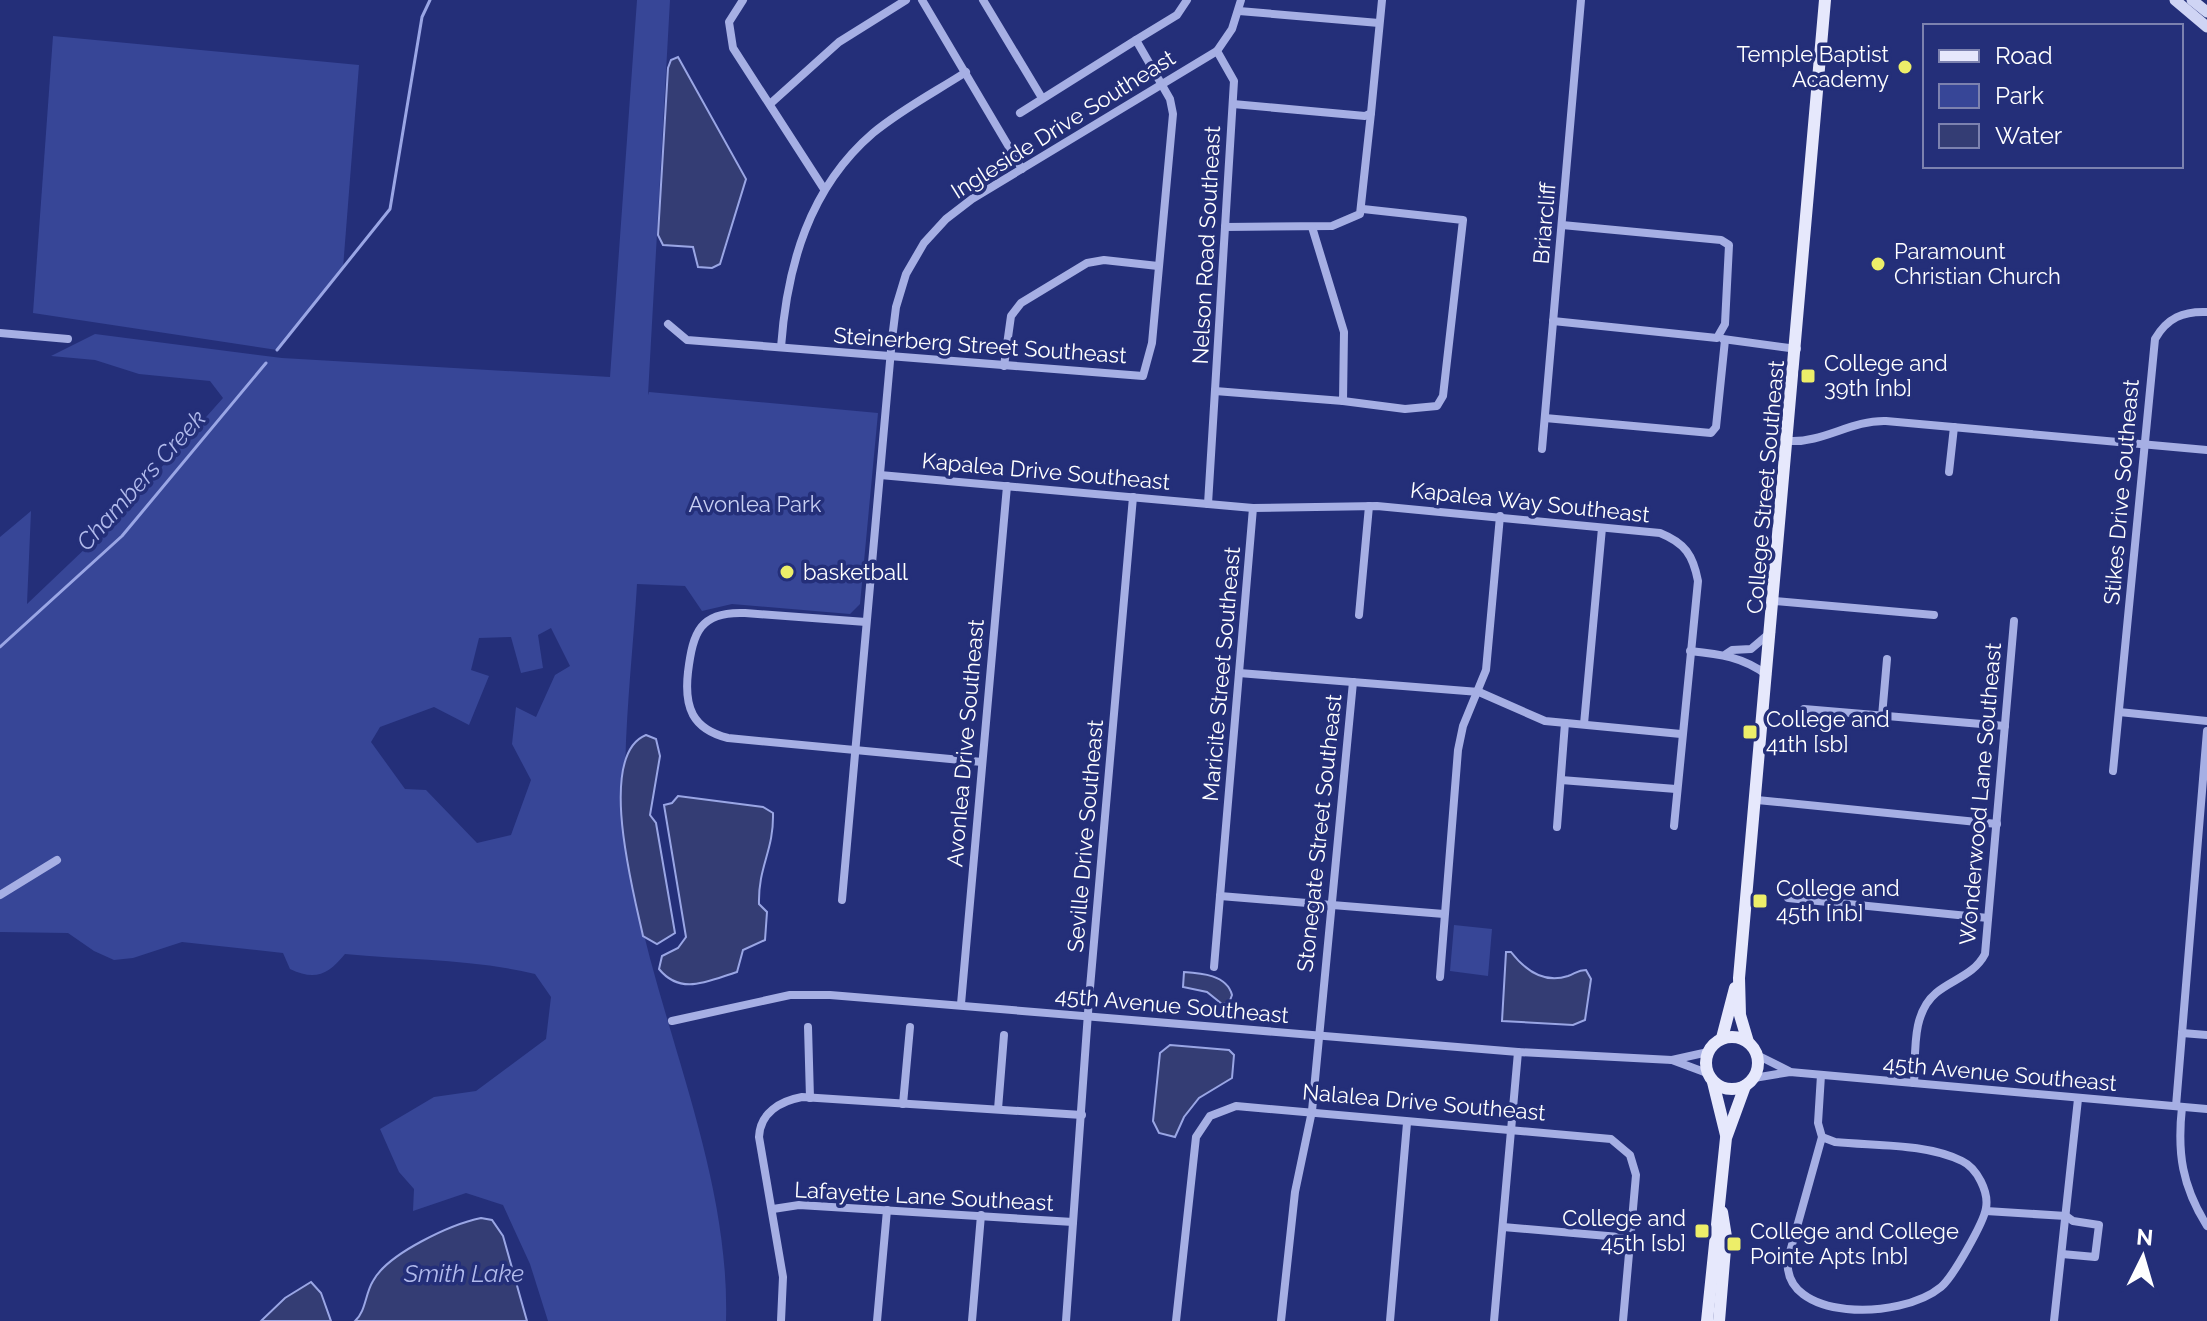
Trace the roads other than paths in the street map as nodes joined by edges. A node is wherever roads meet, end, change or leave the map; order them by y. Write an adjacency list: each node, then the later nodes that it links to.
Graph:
1 (743, 0): 21 (street)
2 (906, 0): 21 (street)
3 (922, 0): 18 (street)
4 (983, 0): 20 (street)
5 (1187, 0): 16 (street)
6 (1241, 0): 12 (street)
7 (1382, 0): 14 (street)
8 (1581, 0): 28 (street, Briarcliff)
9 (1825, 0): 39 (main road, College Street Southeast)
10 (2175, 0): 15 (street)
11 (2192, 0): 13 (street)
12 (1239, 11): 14 (street); 17 (street)
13 (2207, 12)
14 (1379, 23): 24 (street)
15 (2207, 27)
16 (1136, 40): 19 (street, Steinerberg Street Southeast); 20 (street)
17 (1217, 51): 19 (street, Ingleside Drive Southeast); 22 (street, Nelson Road Southeast)
18 (966, 72): 25 (street); 26 (street)
19 (1161, 85): 25 (street, Ingleside Drive Southeast); 31 (street, Steinerberg Street Southeast)
20 (1042, 98): 23 (street)
21 (770, 104): 26 (street)
22 (1233, 104): 24 (street); 29 (street, Nelson Road Southeast)
23 (1020, 113)
24 (1371, 113): 27 (street)
25 (1022, 169): 40 (street, Ingleside Drive Southeast)
26 (824, 189): 38 (street)
27 (1363, 209): 30 (street); 43 (street)
28 (1562, 225): 33 (street, Briarcliff); 36 (street)
29 (1225, 227): 30 (street); 42 (street, Nelson Road Southeast)
30 (1312, 227): 43 (street)
31 (1158, 266): 41 (street); 41 (street, Steinerberg Street Southeast)
32 (2207, 312): 47 (street, Stikes Drive Southeast)
33 (1553, 321): 36 (street); 44 (street, Briarcliff)
34 (668, 324): 38 (street, Steinerberg Street Southeast)
35 (0, 333): 37 (street)
36 (1722, 338): 39 (street); 44 (street)
37 (68, 339)
38 (781, 347): 40 (street, Steinerberg Street Southeast)
39 (1797, 349): 46 (main road, College Street Southeast)
40 (891, 358): 41 (street, Steinerberg Street Southeast); 51 (street, Ingleside Drive Southeast)
41 (1004, 366)
42 (1215, 391): 43 (street); 54 (street, Nelson Road Southeast)
43 (1343, 401)
44 (1545, 418): 48 (street, Briarcliff)
45 (1954, 427): 46 (street); 47 (street); 50 (street)
46 (1789, 441): 59 (main road, College Street Southeast)
47 (2143, 444): 49 (street); 73 (street, Stikes Drive Southeast)
48 (1542, 449)
49 (2207, 450)
50 (1949, 472)
51 (880, 475): 52 (street, Kapalea Drive Southeast); 63 (street, Ingleside Drive Southeast)
52 (1007, 486): 53 (street, Kapalea Drive Southeast); 82 (street, Avonlea Drive Southeast)
53 (1133, 497): 54 (street, Kapalea Drive Southeast); 104 (street, Seville Drive Southeast)
54 (1208, 504): 56 (street, Kapalea Drive Southeast)
55 (1373, 506): 56 (street); 57 (street, Kapalea Way Southeast); 60 (street)
56 (1253, 508): 68 (street, Maricite Street Southeast)
57 (1500, 516): 58 (street, Kapalea Way Southeast); 71 (street)
58 (1602, 528): 65 (street, Kapalea Way Southeast); 77 (street)
59 (1775, 601): 61 (street); 64 (main road, College Street Southeast)
60 (1359, 615)
61 (1934, 615)
62 (2014, 621): 78 (street, Wonderwood Lane Southeast)
63 (866, 622): 81 (street, Ingleside Drive Southeast); 81 (street)
64 (1772, 632): 66 (street); 69 (main road, College Street Southeast)
65 (1690, 651): 66 (street); 80 (street)
66 (1726, 654): 69 (street)
67 (1887, 659): 74 (street)
68 (1239, 673): 70 (street); 94 (street, Maricite Street Southeast)
69 (1768, 676): 86 (main road, College Street Southeast)
70 (1353, 682): 71 (street); 97 (street, Stonegate Street Southeast)
71 (1479, 692): 76 (street); 98 (street)
72 (1804, 709): 74 (street)
73 (2119, 712): 75 (street); 83 (street, Stikes Drive Southeast)
74 (1882, 716): 78 (street)
75 (2207, 721)
76 (1565, 723): 77 (street); 84 (street)
77 (1584, 724): 80 (street)
78 (2005, 726): 87 (street, Wonderwood Lane Southeast)
79 (2207, 731): 91 (street)
80 (1681, 734): 85 (street)
81 (856, 750): 82 (street); 96 (street, Ingleside Drive Southeast)
82 (982, 762): 103 (street, Avonlea Drive Southeast)
83 (2113, 771)
84 (1561, 780): 85 (street); 89 (street)
85 (1676, 789): 88 (street)
86 (1757, 800): 87 (street); 102 (main road, College Street Southeast)
87 (1997, 824): 99 (street, Wonderwood Lane Southeast)
88 (1674, 826)
89 (1557, 827)
90 (57, 860): 93 (street)
91 (2196, 876): 92 (street); 108 (street)
92 (2207, 876)
93 (0, 895)
94 (1220, 896): 97 (street); 100 (street, Maricite Street Southeast)
95 (1788, 898): 99 (street)
96 (842, 900)
97 (1330, 904): 98 (street); 110 (street, Stonegate Street Southeast)
98 (1444, 914): 101 (street)
99 (1988, 918): 122 (street, Wonderwood Lane Southeast)
100 (1214, 967)
101 (1440, 977)
102 (1739, 978): 112 (main road, College Street Southeast); 113 (main road, College Street Southeast)
103 (961, 1004): 104 (street, 45th Avenue Southeast); 105 (street, 45th Avenue Southeast)
104 (1088, 1016): 110 (street, 45th Avenue Southeast); 130 (street, Seville Drive Southeast)
105 (672, 1021)
106 (808, 1027): 123 (street)
107 (910, 1027): 125 (street)
108 (2182, 1033): 111 (street); 126 (street)
109 (1004, 1035): 127 (street)
110 (1317, 1035): 114 (street, 45th Avenue Southeast); 129 (street, Stonegate Street Southeast)
111 (2207, 1035)
112 (1722, 1038): 113 (main road); 115 (main road)
113 (1748, 1042): 116 (main road)
114 (1518, 1052): 117 (street, 45th Avenue Southeast); 132 (street)
115 (1708, 1052): 117 (street, 45th Avenue Southeast); 120 (main road)
116 (1757, 1055): 118 (street, 45th Avenue Southeast); 121 (main road)
117 (1672, 1060): 120 (street, 45th Avenue Southeast)
118 (1790, 1072): 119 (street, 45th Avenue Southeast); 121 (street, 45th Avenue Southeast)
119 (1821, 1075): 122 (street, 45th Avenue Southeast); 133 (street)
120 (1710, 1078): 121 (main road); 134 (main road)
121 (1749, 1082): 134 (main road)
122 (1914, 1083): 124 (street, 45th Avenue Southeast)
123 (810, 1098): 125 (street); 135 (street)
124 (2078, 1099): 126 (street, 45th Avenue Southeast); 140 (street)
125 (903, 1104): 127 (street)
126 (2179, 1107): 128 (street, 45th Avenue Southeast); 142 (street)
127 (998, 1109): 130 (street)
128 (2207, 1109)
129 (1312, 1111): 131 (street, Nalalea Drive Southeast); 150 (street, Nalalea Drive Southeast); 151 (street, Stonegate Street Southeast)
130 (1082, 1115): 141 (street, Seville Drive Southeast)
131 (1407, 1123): 132 (street, Nalalea Drive Southeast); 152 (street)
132 (1512, 1128): 143 (street); 144 (street, Nalalea Drive Southeast)
133 (1822, 1137): 138 (street); 138 (street)
134 (1726, 1138): 136 (main road)
135 (773, 1209): 137 (street, Lafayette Lane Southeast); 146 (street)
136 (1721, 1209): 155 (main road); 156 (main road)
137 (887, 1210): 139 (street, Lafayette Lane Southeast); 147 (street)
138 (1986, 1211): 140 (street)
139 (981, 1215): 141 (street, Lafayette Lane Southeast); 148 (street)
140 (2066, 1216): 145 (street); 145 (street)
141 (1073, 1222): 149 (street, Seville Drive Southeast)
142 (2206, 1223)
143 (1503, 1227): 144 (street); 153 (street)
144 (1631, 1238): 154 (street)
145 (2062, 1254): 157 (street)
146 (781, 1321)
147 (877, 1321)
148 (972, 1321)
149 (1066, 1321)
150 (1176, 1321)
151 (1281, 1321)
152 (1390, 1321)
153 (1494, 1321)
154 (1623, 1321)
155 (1707, 1321)
156 (1719, 1321)
157 (2054, 1321)

